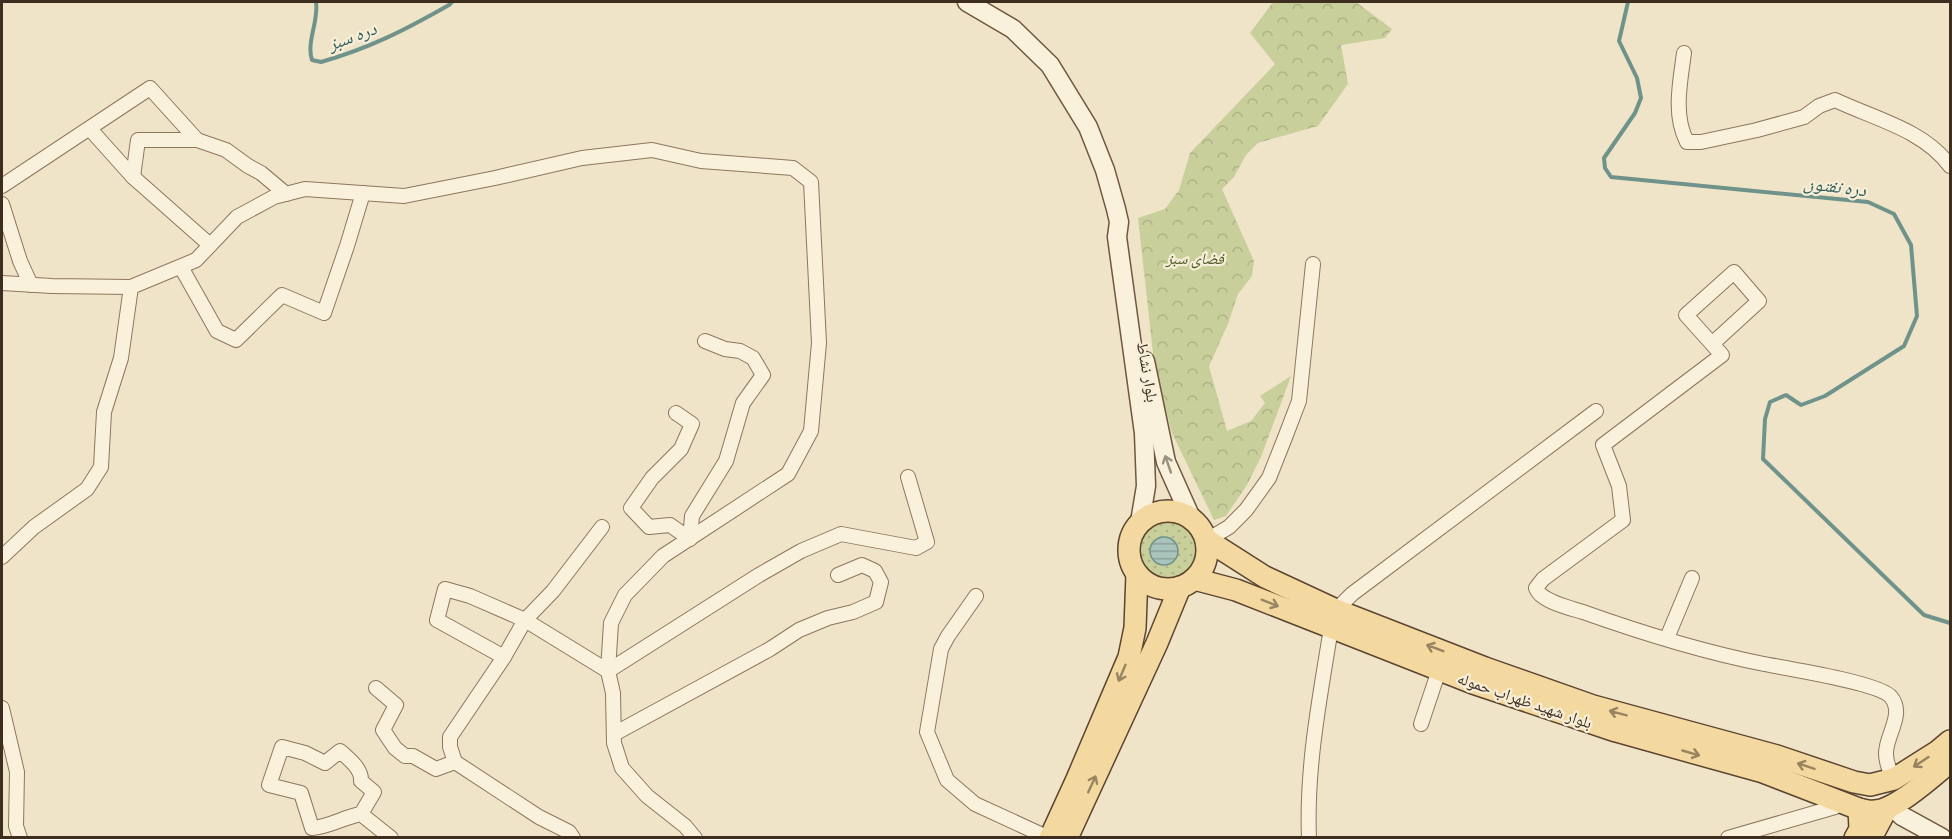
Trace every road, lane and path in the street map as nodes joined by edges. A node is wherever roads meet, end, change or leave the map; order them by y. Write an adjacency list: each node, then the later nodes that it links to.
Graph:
1 (967, 2): 11 (main road, بلوار نشاط)
2 (1684, 53): 5 (street)
3 (90, 129): 4 (street); 6 (street); 7 (street)
4 (197, 140): 6 (street); 9 (street)
5 (1950, 166)
6 (134, 177): 12 (street)
7 (2, 186)
8 (363, 193): 9 (street); 14 (street); 26 (street)
9 (286, 194): 12 (street)
10 (2, 204): 16 (street)
11 (1119, 222): 23 (main road, بلوار نشاط, one-way to 11); 24 (main road, بلوار نشاط)
12 (210, 245): 14 (street)
13 (1313, 264): 27 (street)
14 (181, 267): 17 (street)
15 (2, 283): 16 (street)
16 (31, 285): 17 (street)
17 (131, 286): 28 (street)
18 (705, 341): 26 (street)
19 (1712, 344): 19 (street); 40 (street)
20 (1596, 411): 36 (street)
21 (676, 413): 26 (street)
22 (908, 477): 43 (street)
23 (1191, 518): 24 (main road); 27 (main road)
24 (1140, 522): 30 (main road)
25 (602, 527): 37 (street)
26 (690, 538): 43 (street)
27 (1207, 540): 29 (main road, بلوار شهید ظهراب حموله); 33 (main road)
28 (2, 557)
29 (1251, 567): 34 (main road); 36 (main road, بلوار شهید ظهراب حموله)
30 (1137, 574): 33 (main road); 38 (main road)
31 (838, 575): 47 (street)
32 (1692, 578): 40 (street)
33 (1187, 583): 34 (main road, بلوار شهید ظهراب حموله); 39 (main road)
34 (1243, 593): 36 (main road, بلوار شهید ظهراب حموله, one-way to 36)
35 (976, 596): 60 (street)
36 (1334, 619): 42 (main road, بلوار شهید ظهراب حموله); 51 (main road, بلوار شهید ظهراب حموله, one-way to 36); 62 (street)
37 (525, 620): 41 (street); 41 (street); 43 (street)
38 (1135, 628): 39 (main road); 60 (main road, one-way to 60)
39 (1159, 637): 61 (main road, one-way to 39)
40 (1666, 638): 52 (street)
41 (504, 657): 49 (street)
42 (1439, 670): 46 (street); 53 (main road, بلوار شهید ظهراب حموله, one-way to 53)
43 (608, 671): 47 (street)
44 (376, 688): 49 (street)
45 (2, 708): 56 (street)
46 (1421, 724)
47 (614, 734): 59 (street)
48 (1950, 741): 52 (main road, one-way to 52)
49 (455, 762): 58 (street)
50 (1950, 762): 52 (main road)
51 (1854, 782): 52 (main road); 53 (main road); 54 (main road)
52 (1893, 795): 54 (main road); 65 (main road); 66 (main road)
53 (1838, 802): 54 (main road, بلوار شهید ظهراب حموله); 63 (street)
54 (1859, 809): 64 (main road)
55 (361, 814): 55 (street); 57 (street)
56 (20, 837)
57 (391, 837)
58 (573, 837)
59 (695, 837)
60 (1049, 837)
61 (1067, 837)
62 (1309, 837)
63 (1728, 837)
64 (1855, 837)
65 (1871, 837)
66 (1942, 837)

